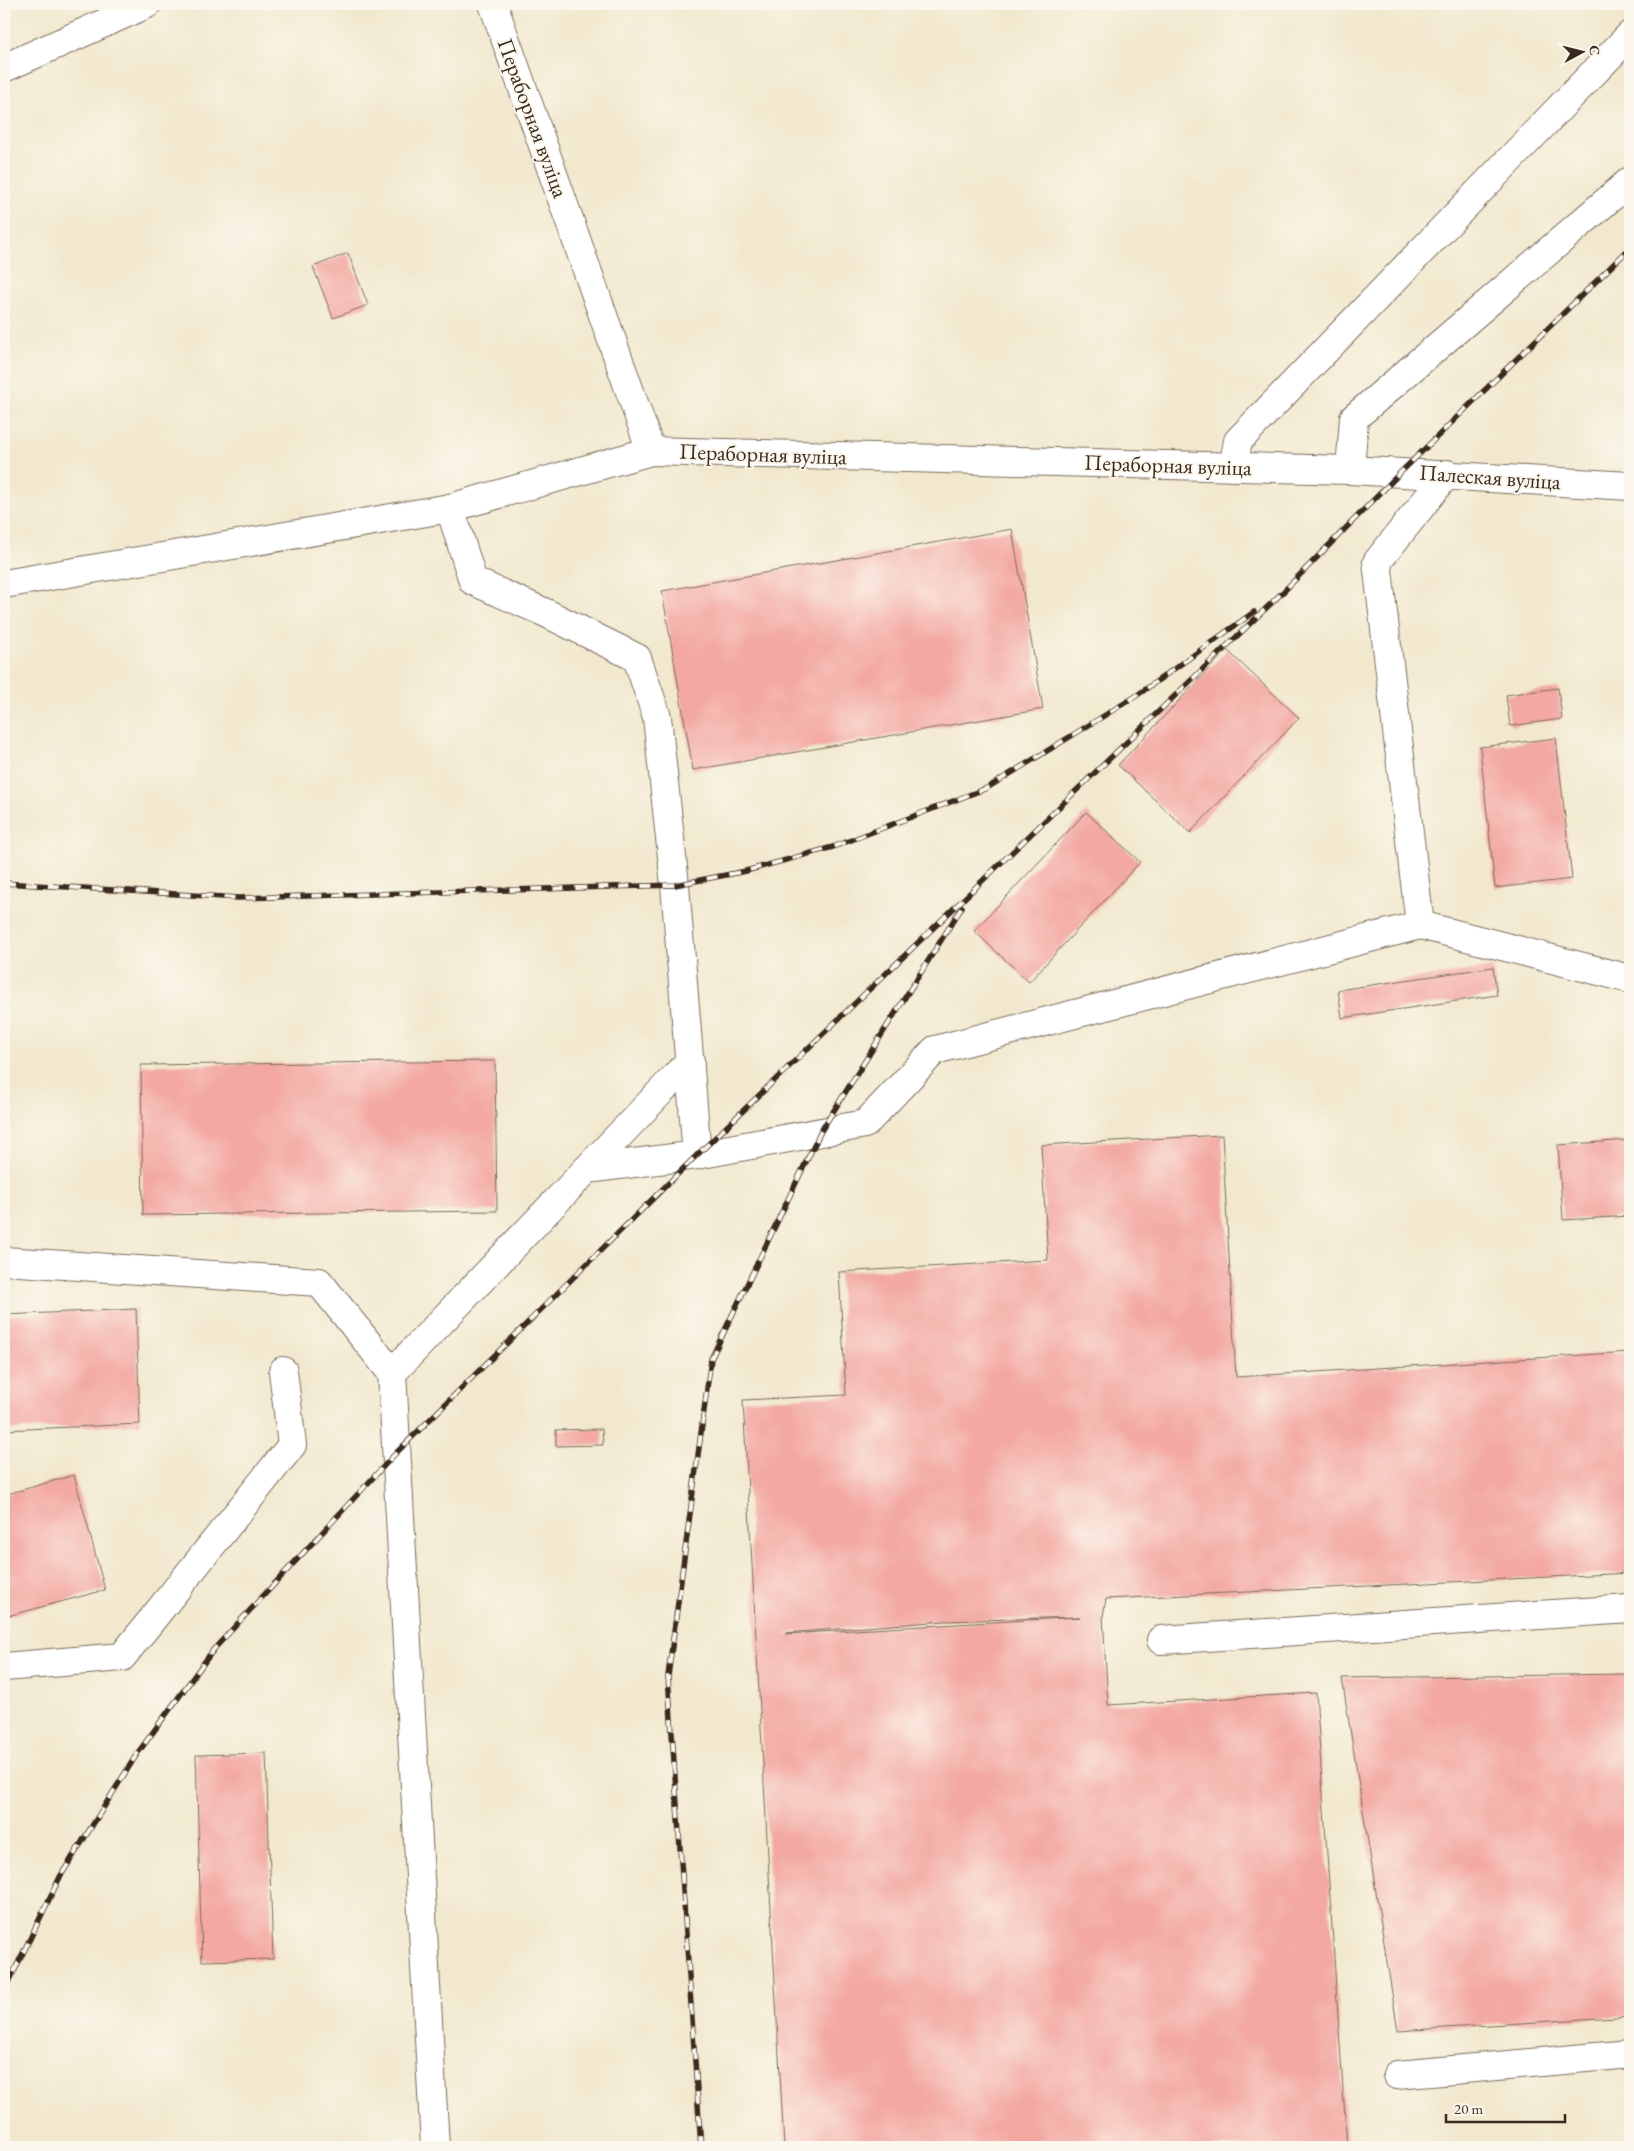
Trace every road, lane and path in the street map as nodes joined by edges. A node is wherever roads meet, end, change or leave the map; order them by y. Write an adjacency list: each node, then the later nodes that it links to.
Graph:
1 (147, 4): 4 (street)
2 (493, 4): 6 (street, Пераборная вуліца)
3 (1630, 35): 7 (street)
4 (4, 68)
5 (1630, 182): 8 (street)
6 (651, 451): 7 (street, Пераборная вуліца); 11 (street)
7 (1233, 466): 8 (street, Пераборная вуліца)
8 (1350, 470): 9 (street, Палеская вуліца)
9 (1447, 474): 10 (street, Палеская вуліца); 13 (street)
10 (1630, 486)
11 (450, 508): 12 (street); 15 (street)
12 (4, 584)
13 (1420, 925): 14 (street); 16 (street)
14 (1630, 979)
15 (690, 1061): 16 (street); 17 (street)
16 (697, 1155): 17 (street)
17 (587, 1169): 20 (street)
18 (4, 1261): 20 (street)
19 (283, 1371): 23 (street)
20 (392, 1373): 26 (street)
21 (1630, 1609): 22 (street)
22 (1161, 1640)
23 (4, 1667)
24 (1630, 2054): 25 (street)
25 (1396, 2075)
26 (435, 2147)

